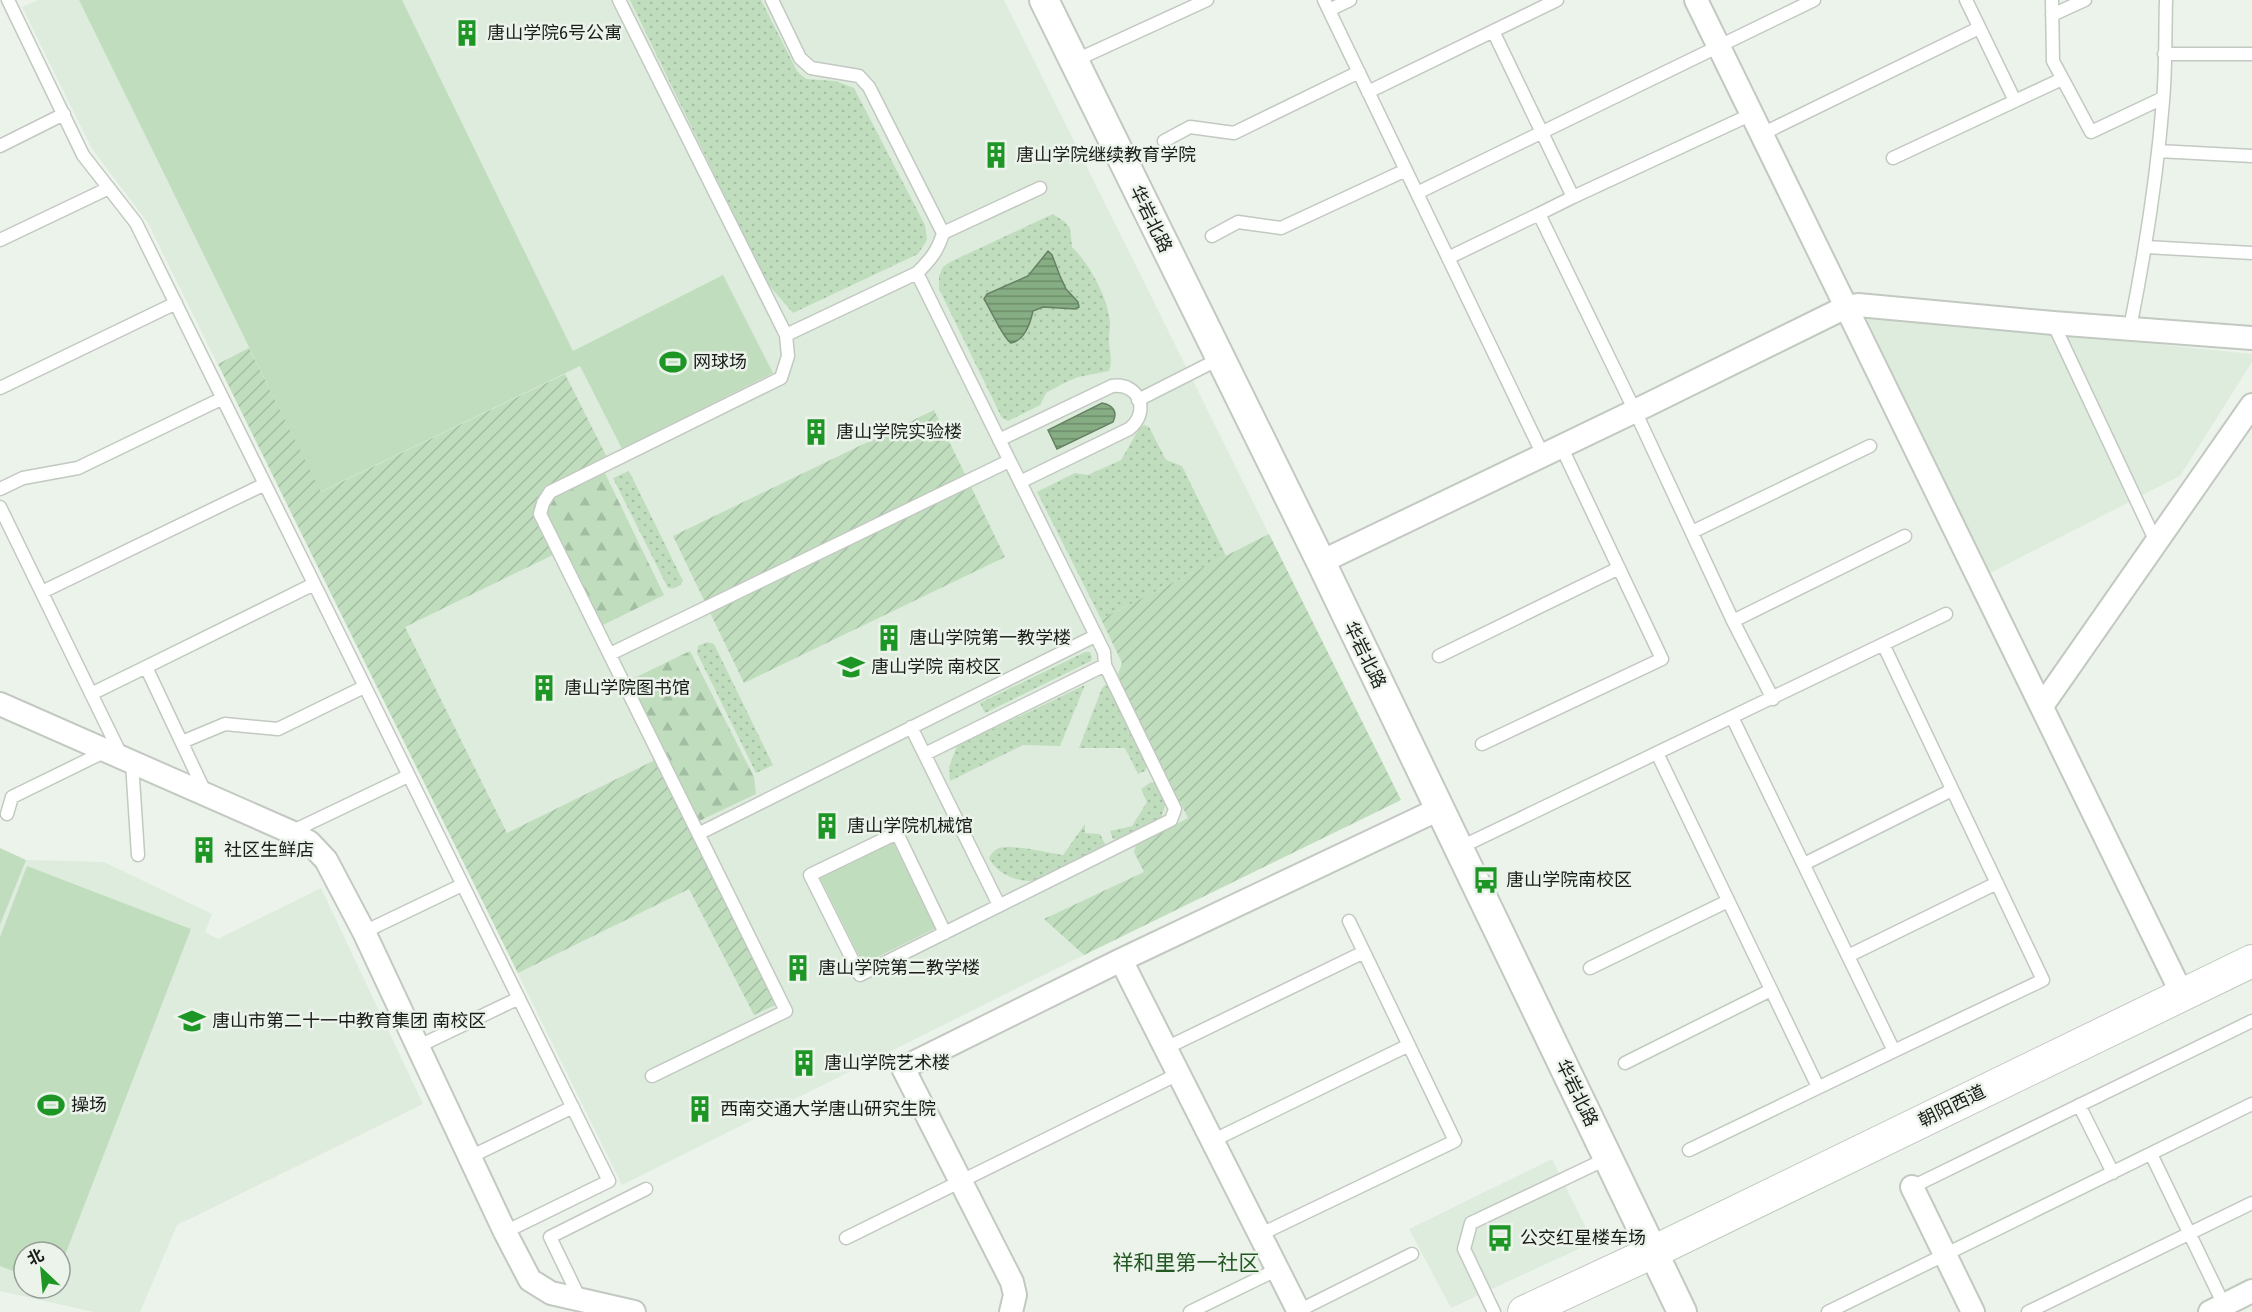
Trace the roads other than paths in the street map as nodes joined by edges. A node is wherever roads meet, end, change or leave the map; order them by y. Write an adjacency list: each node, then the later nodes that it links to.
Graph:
1 (8, 0): 27 (lane)
2 (619, 0): 52 (lane)
3 (772, 0): 41 (lane)
4 (1044, 0): 21 (street, 华岩北路)
5 (1207, 0): 21 (lane)
6 (1350, 0): 14 (lane)
7 (1557, 0): 17 (lane)
8 (1696, 0): 18 (street)
9 (1814, 0): 18 (lane)
10 (1965, 0): 16 (lane)
11 (2052, 0): 15 (lane)
12 (2085, 0): 15 (lane)
13 (2166, 0): 19 (lane)
14 (1327, 5): 22 (lane)
15 (2052, 15): 23 (lane)
16 (1979, 28): 26 (lane); 28 (lane)
17 (1493, 31): 24 (lane); 29 (lane)
18 (1719, 47): 28 (street); 29 (lane)
19 (2164, 54): 20 (lane); 25 (lane)
20 (2252, 54)
21 (1074, 62): 54 (street, 华岩北路)
22 (1359, 72): 24 (lane); 30 (lane)
23 (2062, 79): 25 (lane); 26 (lane)
24 (1368, 92): 35 (lane)
25 (2163, 98): 32 (lane)
26 (2015, 101): 34 (lane)
27 (64, 114): 31 (lane); 36 (lane)
28 (1757, 124): 39 (lane); 49 (street)
29 (1541, 133): 38 (lane); 39 (lane)
30 (1164, 141)
31 (0, 146)
32 (2158, 151): 33 (lane); 44 (lane)
33 (2252, 156)
34 (1893, 158)
35 (1406, 170): 38 (lane); 42 (lane)
36 (109, 188): 43 (lane); 48 (lane)
37 (1040, 188): 41 (lane)
38 (1417, 193): 46 (lane)
39 (1573, 197): 40 (lane)
40 (1539, 214): 46 (lane); 59 (lane)
41 (943, 233): 47 (lane)
42 (1212, 236)
43 (0, 240)
44 (2146, 247): 45 (lane); 51 (lane)
45 (2252, 254)
46 (1448, 258): 62 (lane)
47 (917, 273): 52 (lane); 60 (lane)
48 (176, 303): 55 (lane); 56 (lane)
49 (1846, 307): 50 (street); 59 (street); 87 (street)
50 (2054, 323): 51 (street); 70 (lane)
51 (2130, 328): 53 (street)
52 (786, 335): 79 (lane)
53 (2252, 338)
54 (1219, 359): 57 (lane); 71 (street, 华岩北路)
55 (0, 388)
56 (221, 399): 65 (lane); 66 (lane)
57 (1138, 400): 60 (lane); 64 (lane)
58 (2251, 409): 70 (street)
59 (1635, 411): 62 (street); 68 (lane)
60 (999, 440): 63 (lane)
61 (1870, 446): 68 (lane)
62 (1552, 450): 71 (street); 72 (lane)
63 (1010, 461): 64 (lane); 79 (lane)
64 (1020, 482): 77 (lane)
65 (265, 484): 73 (lane); 74 (lane)
66 (0, 489)
67 (0, 509): 74 (lane)
68 (1692, 532): 76 (lane)
69 (1905, 536): 76 (lane)
70 (2157, 544): 87 (street)
71 (1321, 562): 98 (street, 华岩北路)
72 (1619, 568): 80 (lane); 91 (lane)
73 (314, 584): 82 (lane); 83 (lane)
74 (42, 592): 84 (lane)
75 (1946, 614): 78 (lane)
76 (1733, 621): 85 (lane)
77 (1095, 636): 81 (lane); 89 (lane)
78 (1883, 644): 85 (lane); 96 (lane)
79 (610, 654): 101 (lane)
80 (1439, 656)
81 (1105, 665): 93 (lane); 108 (lane)
82 (146, 667): 84 (lane); 90 (lane)
83 (364, 687): 90 (lane); 95 (lane)
84 (91, 694): 94 (lane)
85 (1773, 699): 88 (lane)
86 (2, 706): 94 (street)
87 (2042, 706): 118 (street)
88 (1732, 717): 92 (lane); 104 (lane)
89 (911, 727): 93 (lane); 101 (lane)
90 (182, 742): 97 (lane)
91 (1482, 744)
92 (1657, 753): 102 (lane); 107 (lane)
93 (924, 754): 108 (lane)
94 (120, 758): 97 (street); 99 (lane); 103 (lane)
95 (408, 776): 100 (lane); 106 (lane)
96 (1952, 790): 104 (lane); 105 (lane)
97 (207, 795): 100 (street)
98 (1439, 809): 102 (street, 华岩北路); 114 (street)
99 (8, 814)
100 (291, 832): 110 (street)
101 (700, 833): 127 (lane)
102 (1459, 848): 136 (street, 华岩北路)
103 (138, 855)
104 (1803, 864): 113 (lane)
105 (1997, 883): 113 (lane); 124 (lane)
106 (462, 885): 110 (lane); 119 (lane)
107 (1728, 901): 116 (lane); 117 (lane)
108 (999, 905): 111 (lane)
109 (1349, 921): 112 (lane)
110 (364, 932): 122 (street)
111 (945, 933): 111 (lane)
112 (1364, 952): 121 (lane); 123 (lane)
113 (1848, 956): 124 (lane)
114 (1121, 960): 123 (street); 138 (street)
115 (2252, 961): 118 (main road, 朝阳西道)
116 (1590, 968)
117 (1771, 990): 125 (lane); 128 (lane)
118 (2182, 994): 146 (main road, 朝阳西道)
119 (519, 999): 122 (lane); 131 (lane)
120 (2252, 1021): 130 (lane)
121 (1409, 1045): 132 (lane); 144 (lane)
122 (417, 1047): 135 (street)
123 (1166, 1048): 126 (street)
124 (1894, 1051): 128 (lane)
125 (1625, 1063)
126 (1178, 1074): 132 (street); 138 (lane)
127 (652, 1076)
128 (1818, 1087): 133 (lane)
129 (2252, 1104): 134 (lane)
130 (2079, 1105): 137 (lane); 139 (lane)
131 (573, 1107): 135 (lane); 142 (lane)
132 (1212, 1141): 144 (street)
133 (1689, 1150)
134 (2151, 1154): 137 (lane); 143 (lane)
135 (470, 1157): 142 (street)
136 (1608, 1158): 146 (street, 华岩北路); 157 (lane)
137 (2113, 1173): 148 (lane)
138 (961, 1181): 145 (lane); 154 (street)
139 (1912, 1187): 148 (street)
140 (646, 1189): 151 (lane)
141 (2252, 1203): 143 (lane)
142 (505, 1232): 151 (street)
143 (2190, 1233): 152 (lane); 163 (lane)
144 (1259, 1235): 149 (street)
145 (846, 1238)
146 (1653, 1252): 158 (main road, 朝阳西道); 159 (main road, 朝阳西道); 160 (street, 华岩北路)
147 (1412, 1254): 156 (lane)
148 (1945, 1255): 161 (lane); 162 (street)
149 (1276, 1270): 155 (lane); 156 (street)
150 (2252, 1291): 152 (street)
151 (594, 1305): 153 (street)
152 (2217, 1308)
153 (634, 1312)
154 (1011, 1312)
155 (1190, 1312)
156 (1298, 1312)
157 (1494, 1312)
158 (1524, 1312)
159 (1550, 1312)
160 (1682, 1312)
161 (1828, 1312)
162 (1973, 1312)
163 (2028, 1312)

